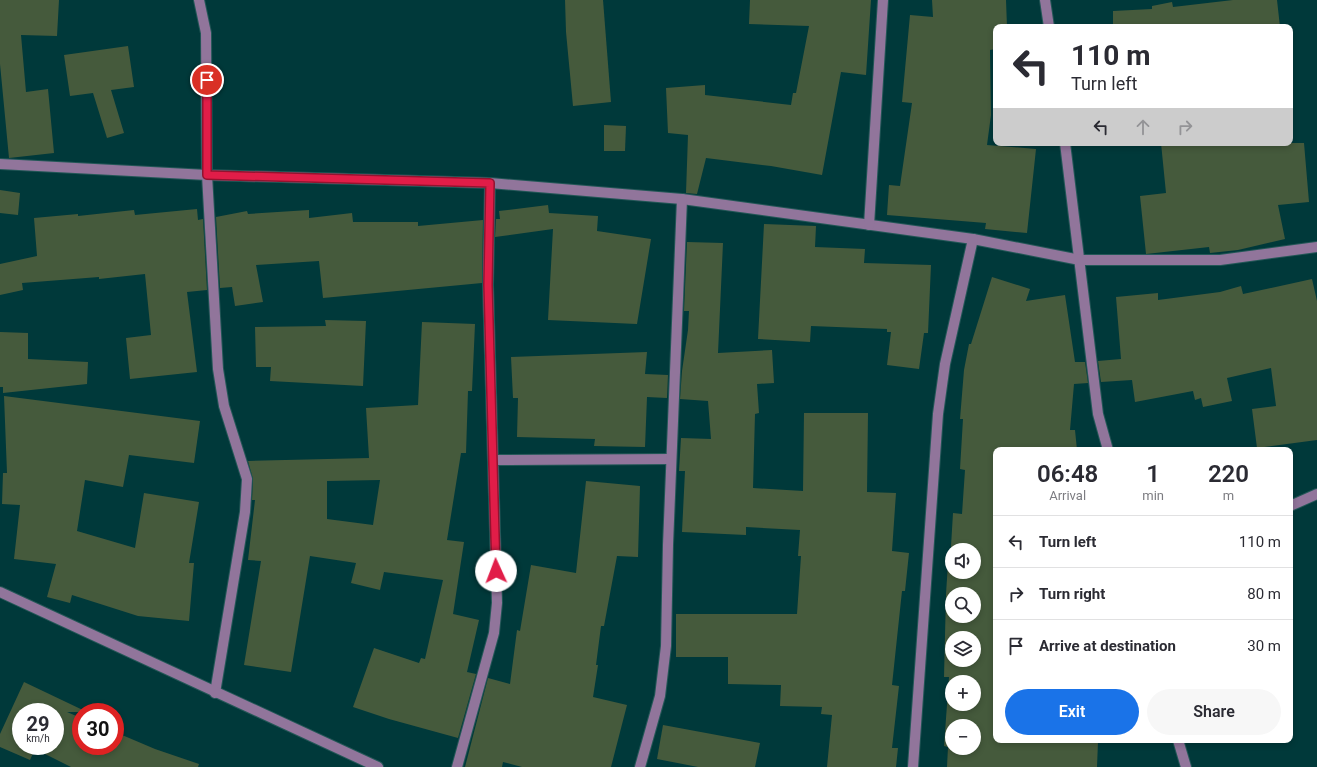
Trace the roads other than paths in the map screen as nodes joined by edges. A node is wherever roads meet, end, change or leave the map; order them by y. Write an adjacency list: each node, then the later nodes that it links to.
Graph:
1 (199, 0): 7 (street)
2 (883, 0): 10 (street)
3 (1045, 0): 4 (street)
4 (1049, 24)
5 (1065, 146): 13 (street)
6 (0, 164): 7 (street)
7 (207, 175): 8 (street); 20 (street)
8 (490, 183): 9 (street); 16 (street)
9 (682, 199): 10 (street); 15 (street)
10 (869, 225): 11 (street)
11 (972, 238): 13 (street); 25 (street)
12 (1317, 247): 13 (street)
13 (1080, 260): 14 (street)
14 (1107, 447)
15 (671, 459): 16 (street); 24 (street)
16 (493, 460): 23 (street)
17 (1317, 494): 18 (street)
18 (1293, 505)
19 (0, 592): 20 (street)
20 (215, 693): 22 (street)
21 (1179, 743): 26 (street)
22 (378, 767)
23 (457, 767)
24 (640, 767)
25 (913, 767)
26 (1186, 767)

